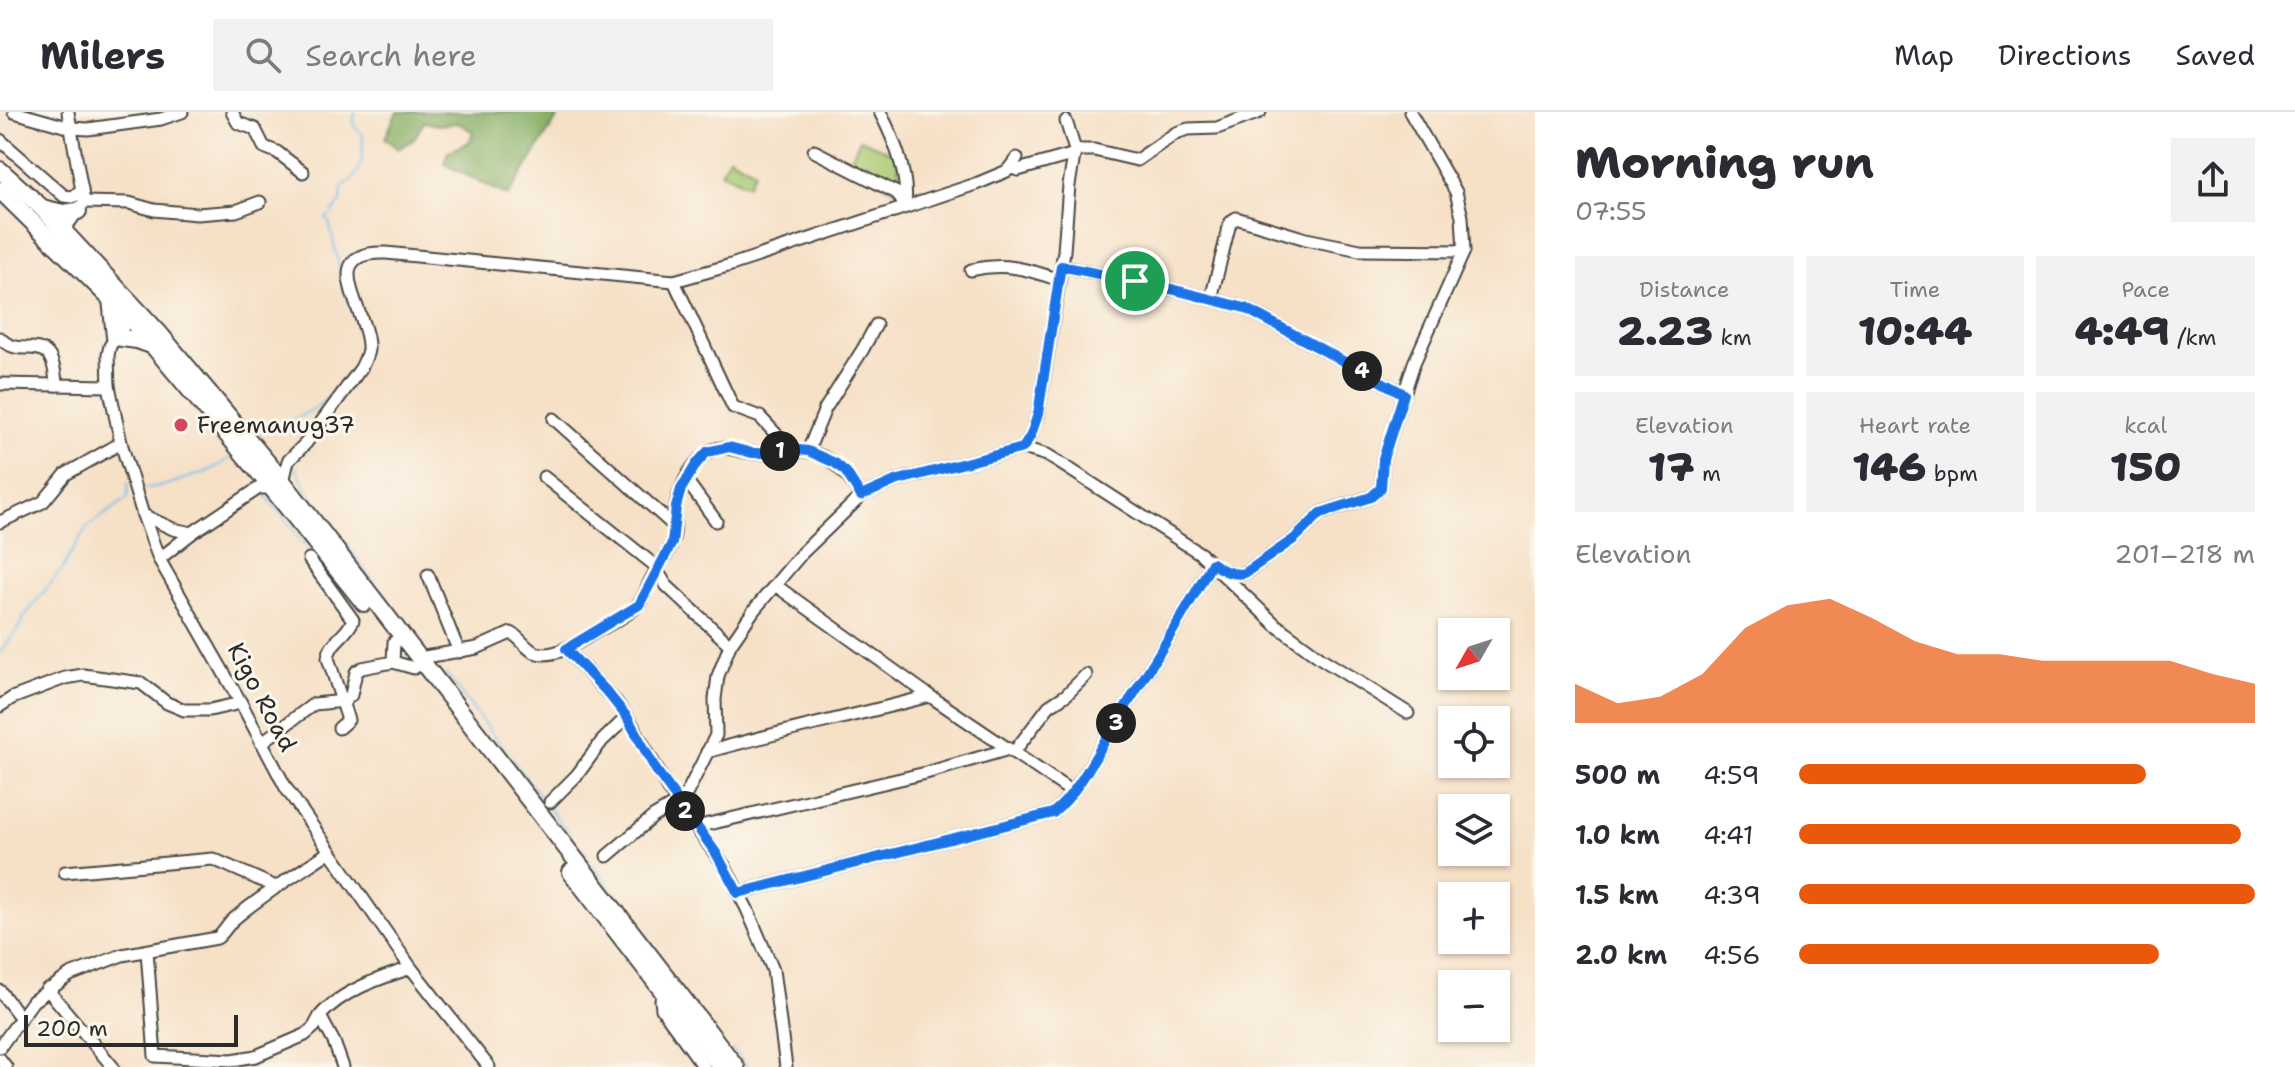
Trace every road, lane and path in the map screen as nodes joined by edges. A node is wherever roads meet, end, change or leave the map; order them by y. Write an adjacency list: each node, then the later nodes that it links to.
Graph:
1 (14, 112): 9 (street)
2 (68, 112): 9 (street)
3 (182, 112): 9 (street)
4 (232, 112): 14 (street)
5 (880, 112): 19 (street)
6 (1260, 112): 12 (street)
7 (1410, 112): 24 (street)
8 (1066, 121): 12 (street)
9 (71, 128): 15 (street)
10 (0, 140): 17 (street)
11 (814, 151): 19 (street)
12 (1075, 152): 19 (street); 25 (street)
13 (0, 170): 20 (highway)
14 (303, 172)
15 (82, 189): 17 (street); 21 (street)
16 (0, 190): 22 (highway)
17 (64, 196): 21 (street)
18 (260, 202): 21 (street)
19 (905, 206): 28 (street)
20 (41, 207): 21 (highway); 22 (highway)
21 (79, 209): 22 (street); 23 (highway)
22 (58, 237): 23 (highway); 29 (highway)
23 (82, 251): 31 (highway)
24 (1464, 251): 30 (street); 39 (street)
25 (1061, 266): 27 (street); 30 (street)
26 (971, 270): 27 (street)
27 (1059, 280): 42 (street)
28 (674, 281): 43 (street); 45 (street)
29 (111, 299): 31 (highway); 33 (highway)
30 (1211, 299): 39 (street)
31 (132, 313): 33 (street, Kigo Road); 35 (highway); 47 (highway)
32 (876, 325): 44 (street)
33 (115, 337): 35 (highway); 38 (street, Kigo Road)
34 (0, 338): 37 (street)
35 (154, 346): 47 (highway)
36 (0, 384): 37 (street)
37 (56, 385): 38 (street)
38 (109, 386): 41 (street, Kigo Road)
39 (1404, 394): 57 (street)
40 (554, 419): 53 (street)
41 (121, 443): 50 (street, Kigo Road); 52 (street)
42 (1023, 448): 49 (street); 57 (street)
43 (790, 449): 44 (street); 48 (street)
44 (808, 451): 49 (street)
45 (288, 461): 47 (street); 47 (street)
46 (544, 477): 58 (street)
47 (268, 479): 54 (street); 61 (highway); 66 (highway)
48 (686, 480): 51 (street); 53 (street)
49 (861, 496): 60 (street)
50 (143, 515): 54 (street); 55 (street, Kigo Road)
51 (716, 521)
52 (0, 522)
53 (674, 526): 58 (street)
54 (192, 533): 55 (street)
55 (159, 559): 70 (street, Kigo Road)
56 (309, 559): 69 (street)
57 (1216, 566): 72 (street); 78 (street)
58 (658, 569): 62 (street); 63 (street)
59 (428, 575): 64 (street)
60 (775, 585): 62 (street); 68 (street)
61 (394, 642): 65 (street); 66 (highway)
62 (730, 645): 77 (street)
63 (566, 649): 64 (street); 73 (street)
64 (459, 652): 66 (street)
65 (393, 662): 66 (street); 69 (street)
66 (421, 666): 91 (highway); 103 (highway)
67 (1086, 675): 76 (street)
68 (929, 696): 76 (street); 77 (street)
69 (341, 702): 74 (street); 75 (street)
70 (241, 703): 71 (street); 75 (street, Kigo Road)
71 (0, 706)
72 (1408, 713)
73 (627, 717): 79 (street); 80 (street)
74 (339, 728)
75 (261, 743): 82 (street, Kigo Road)
76 (1011, 751): 78 (street); 81 (street)
77 (707, 752): 80 (street)
78 (1072, 792): 86 (street)
79 (550, 802)
80 (678, 802): 81 (street); 83 (street)
81 (696, 827): 86 (street)
82 (329, 852): 85 (street); 88 (street, Kigo Road)
83 (607, 856)
84 (65, 872): 85 (street)
85 (276, 887): 87 (street)
86 (738, 893): 104 (street)
87 (147, 951): 89 (street); 96 (street)
88 (411, 968): 92 (street); 100 (street, Kigo Road)
89 (47, 989): 93 (street); 98 (street)
90 (0, 991): 93 (street)
91 (665, 995): 101 (street); 102 (highway)
92 (320, 1016): 96 (street); 99 (street)
93 (20, 1017): 94 (street)
94 (0, 1047)
95 (0, 1059): 97 (street)
96 (253, 1061)
97 (6, 1067)
98 (113, 1067)
99 (343, 1067)
100 (489, 1067)
101 (704, 1067)
102 (721, 1067)
103 (736, 1067)
104 (786, 1067)

